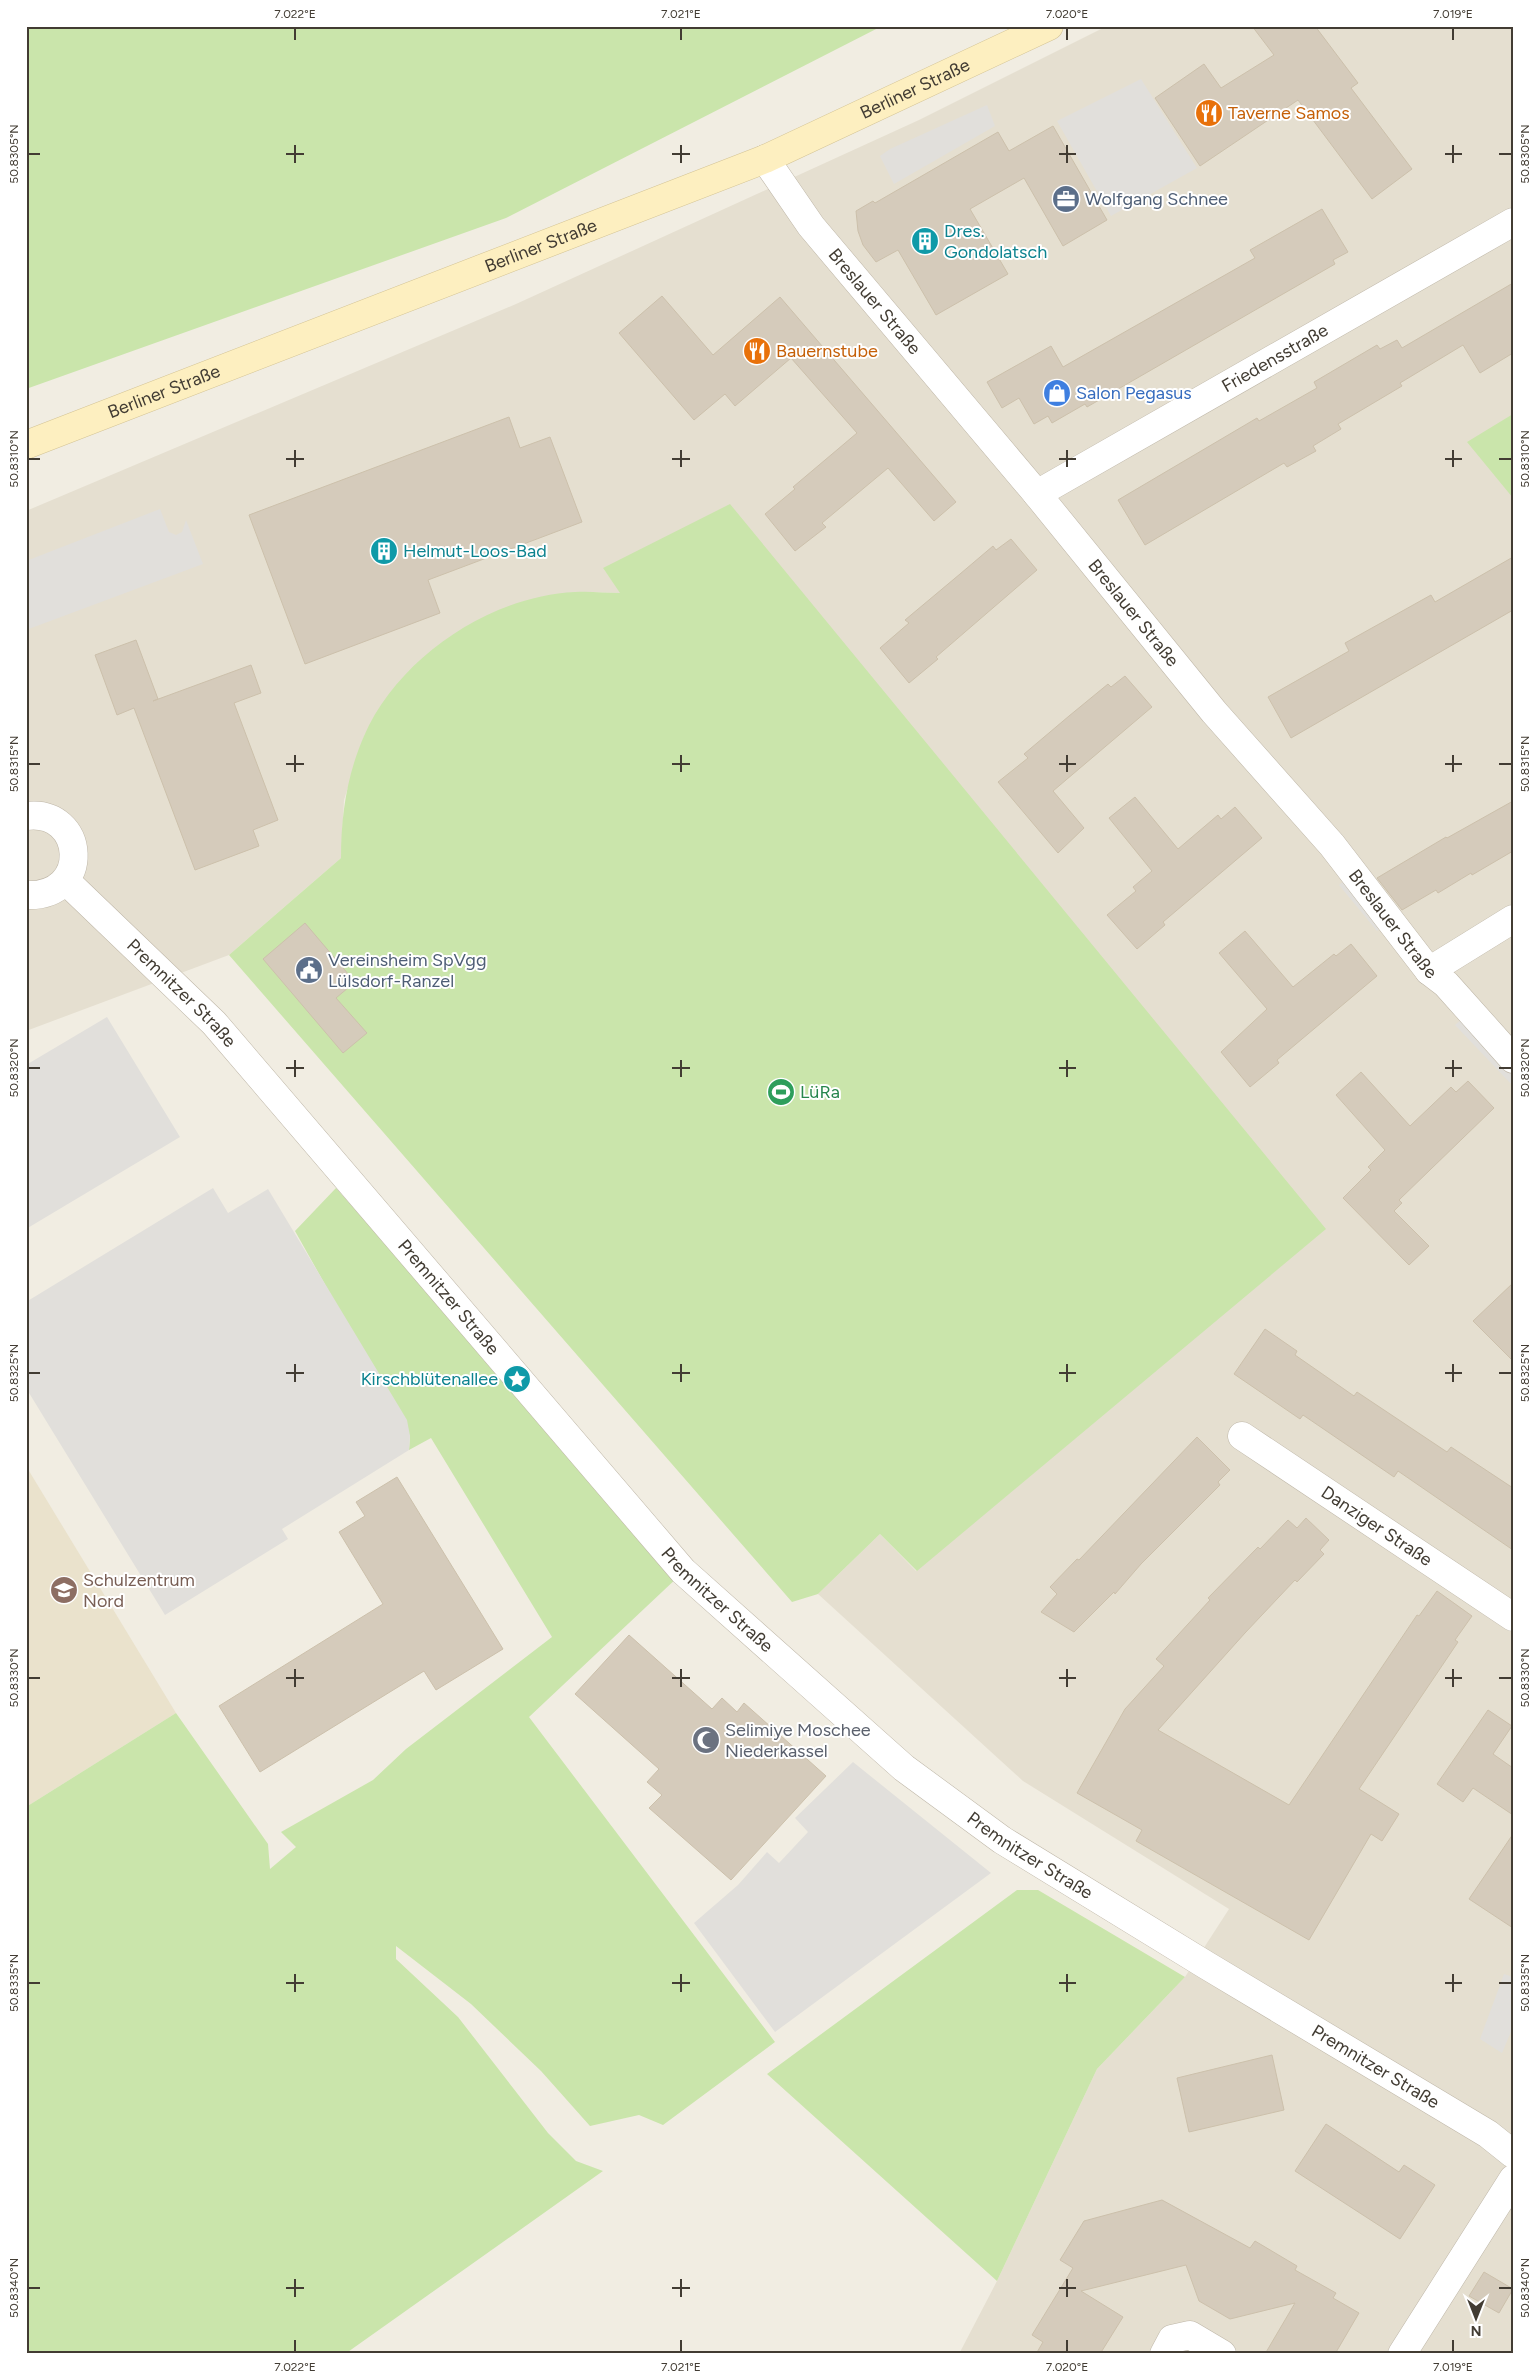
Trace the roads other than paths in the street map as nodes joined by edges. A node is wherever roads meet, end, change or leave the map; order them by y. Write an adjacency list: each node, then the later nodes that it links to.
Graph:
1 (1049, 26): 2 (street, Berliner Straße)
2 (765, 159): 4 (street, Berliner Straße); 5 (street, Breslauer Straße)
3 (1513, 222): 5 (street, Friedensstraße)
4 (26, 445)
5 (1037, 494): 10 (street, Breslauer Straße)
6 (26, 816): 7 (street)
7 (66, 881): 8 (street); 14 (street, Premnitzer Straße)
8 (26, 895)
9 (1513, 919): 10 (street)
10 (1430, 971): 11 (street, Breslauer Straße)
11 (1513, 1059)
12 (1242, 1436): 13 (street, Danziger Straße)
13 (1513, 1617)
14 (1513, 2154)
15 (1513, 2179): 18 (street)
16 (1164, 2354): 17 (street)
17 (1222, 2354)
18 (1402, 2354)

